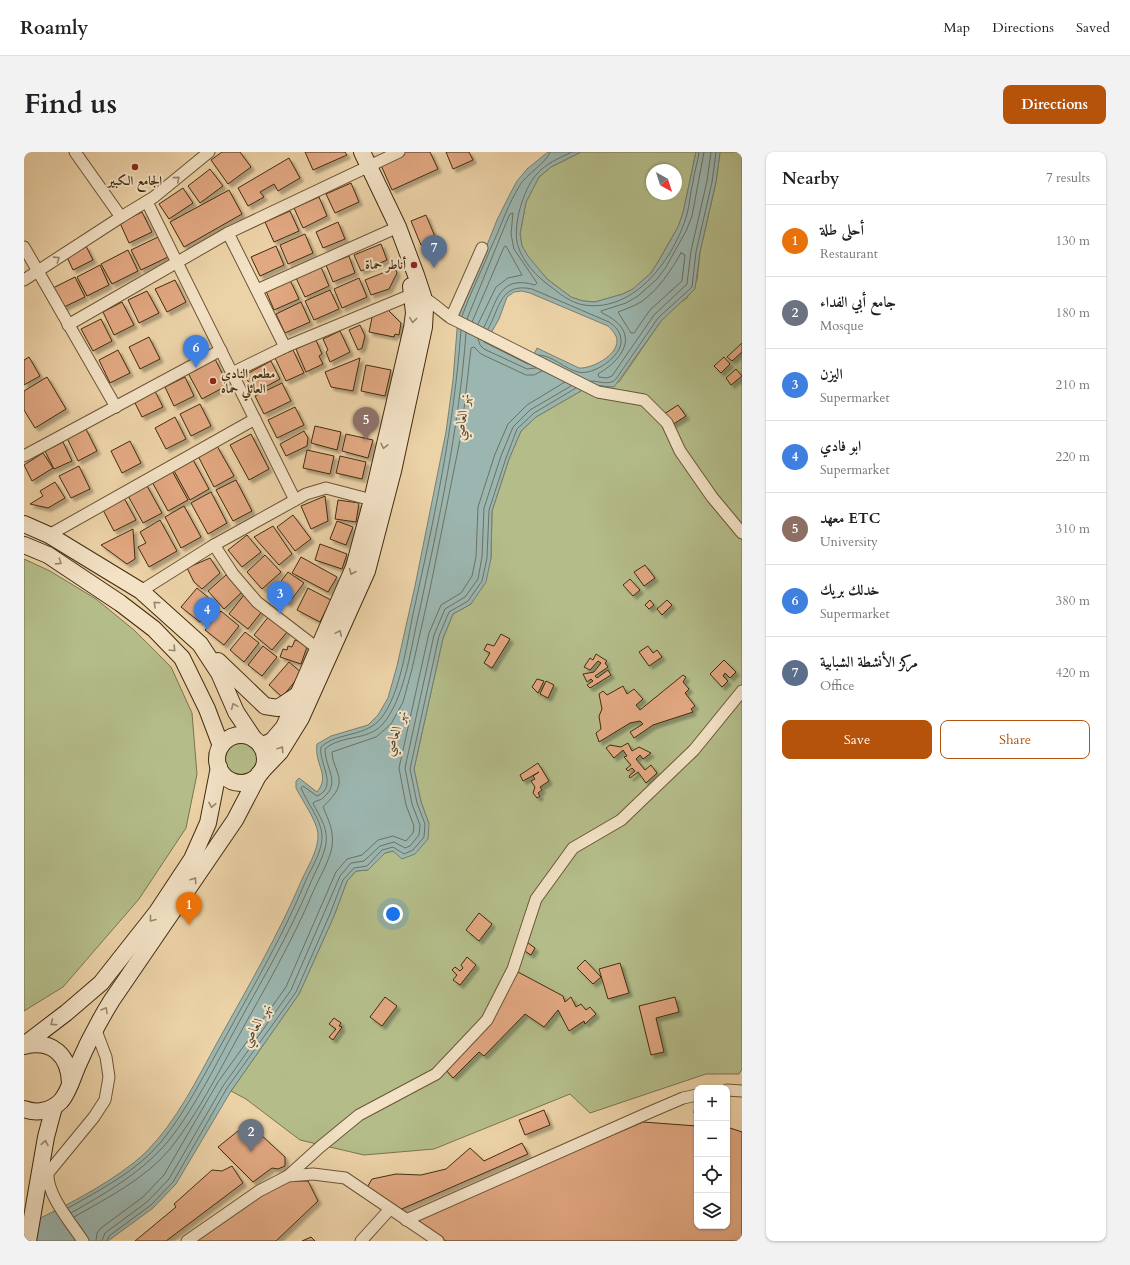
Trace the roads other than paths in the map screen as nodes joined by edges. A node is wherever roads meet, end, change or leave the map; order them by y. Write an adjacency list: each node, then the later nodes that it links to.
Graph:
1 (75, 152): 8 (street)
2 (209, 152): 7 (street, one-way to 2)
3 (355, 152): 6 (main road)
4 (362, 152): 6 (main road)
5 (400, 152): 6 (street)
6 (366, 169): 9 (main road); 10 (street)
7 (147, 202): 8 (street); 13 (street)
8 (121, 217): 14 (street, one-way to 8)
9 (394, 229): 16 (street); 17 (main road)
10 (228, 233): 13 (street); 16 (street)
11 (24, 247): 14 (street)
12 (482, 248): 18 (street)
13 (178, 263): 19 (street); 21 (street)
14 (37, 272): 15 (street); 19 (street)
15 (24, 280)
16 (256, 290): 20 (street)
17 (418, 295): 18 (street); 20 (street); 27 (main road, one-way to 27); 41 (main road, one-way to 17)
18 (451, 318): 29 (street)
19 (68, 325): 23 (street)
20 (285, 347): 22 (street)
21 (220, 350): 22 (street); 23 (street)
22 (232, 373): 24 (street)
23 (116, 407): 25 (street)
24 (255, 419): 26 (street); 30 (street)
25 (24, 456)
26 (295, 500): 27 (street); 32 (street)
27 (372, 500): 35 (main road, one-way to 35)
28 (24, 524): 30 (main road)
29 (742, 533)
30 (49, 535): 33 (main road)
31 (24, 545): 39 (main road, one-way to 39)
32 (214, 545): 33 (street); 35 (street)
33 (141, 591): 34 (main road, one-way to 33)
34 (200, 644): 37 (main road); 38 (main road, one-way to 34)
35 (317, 648): 37 (main road)
36 (742, 691): 50 (street)
37 (296, 696): 38 (main road)
38 (257, 742): 39 (main road); 41 (main road)
39 (221, 746): 40 (main road)
40 (219, 767): 41 (main road); 43 (main road, one-way to 43)
41 (259, 774): 42 (main road, one-way to 41)
42 (95, 1028): 44 (main road); 54 (street)
43 (24, 1046): 44 (main road)
44 (70, 1083): 48 (main road)
45 (730, 1090): 46 (street)
46 (742, 1091)
47 (694, 1096): 52 (street)
48 (54, 1107): 49 (main road); 53 (main road, one-way to 48)
49 (24, 1109)
50 (288, 1176): 51 (street); 55 (street)
51 (390, 1209): 52 (street); 56 (street)
52 (406, 1220): 57 (street)
53 (28, 1241)
54 (83, 1241)
55 (187, 1241)
56 (361, 1241)
57 (438, 1241)

